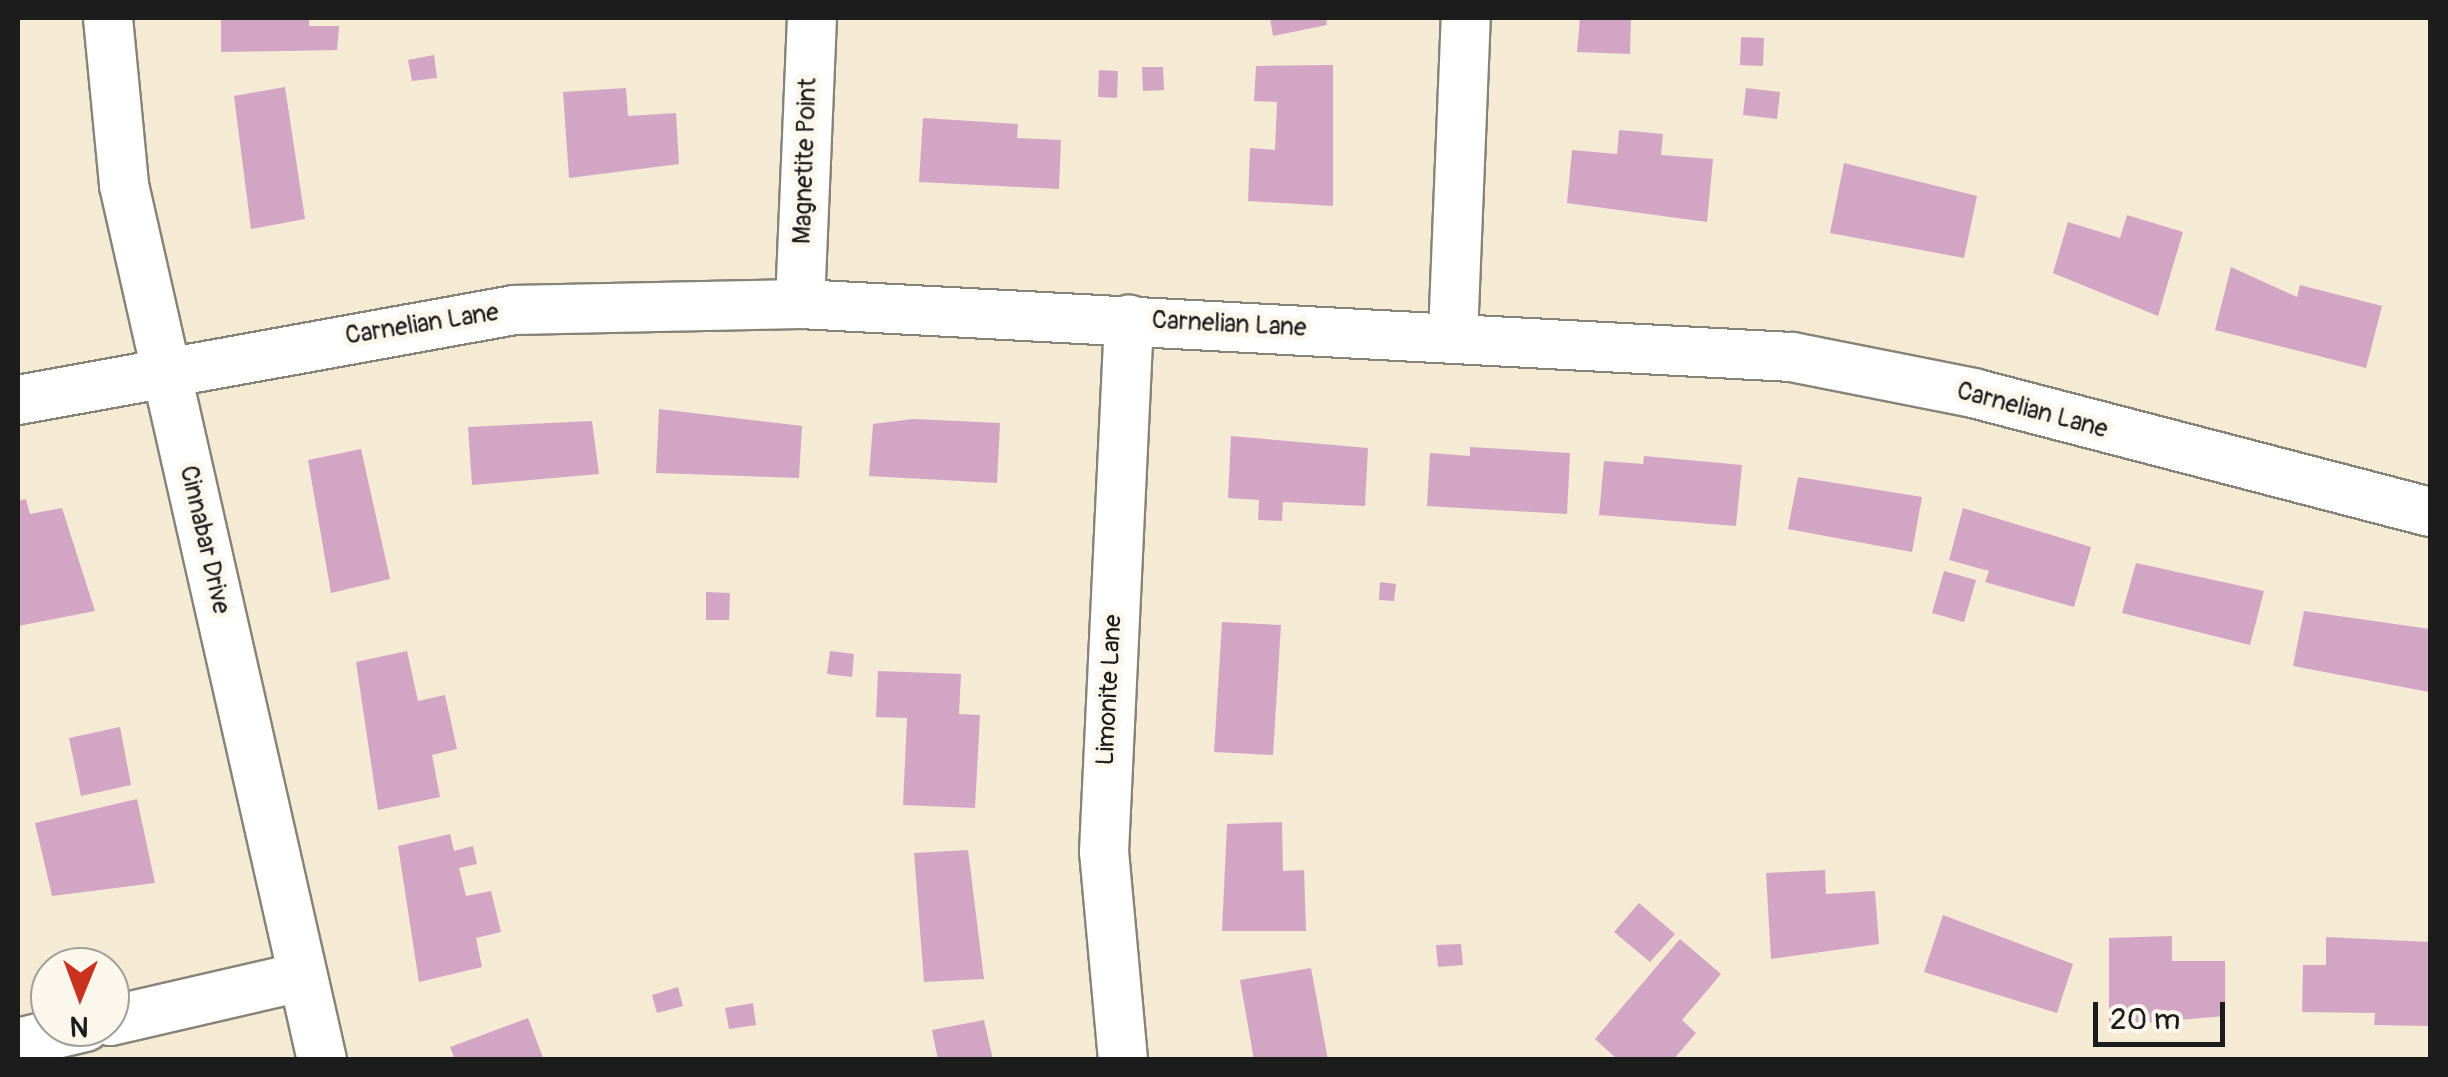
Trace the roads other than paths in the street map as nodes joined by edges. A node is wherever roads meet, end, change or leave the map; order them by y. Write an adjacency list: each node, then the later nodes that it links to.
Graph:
1 (108, 18): 7 (street, Cinnabar Drive)
2 (812, 18): 4 (street, Magnetite Point)
3 (1466, 18): 6 (street)
4 (800, 304): 5 (street, Carnelian Lane); 7 (street, Carnelian Lane)
5 (1129, 320): 6 (street, Carnelian Lane); 13 (street, Limonite Lane)
6 (1453, 336): 9 (street, Carnelian Lane)
7 (166, 374): 8 (street, Carnelian Lane); 10 (street, Cinnabar Drive)
8 (18, 400)
9 (2430, 512)
10 (300, 977): 11 (street); 12 (street, Cinnabar Drive)
11 (130, 1016)
12 (322, 1060)
13 (1123, 1060)

